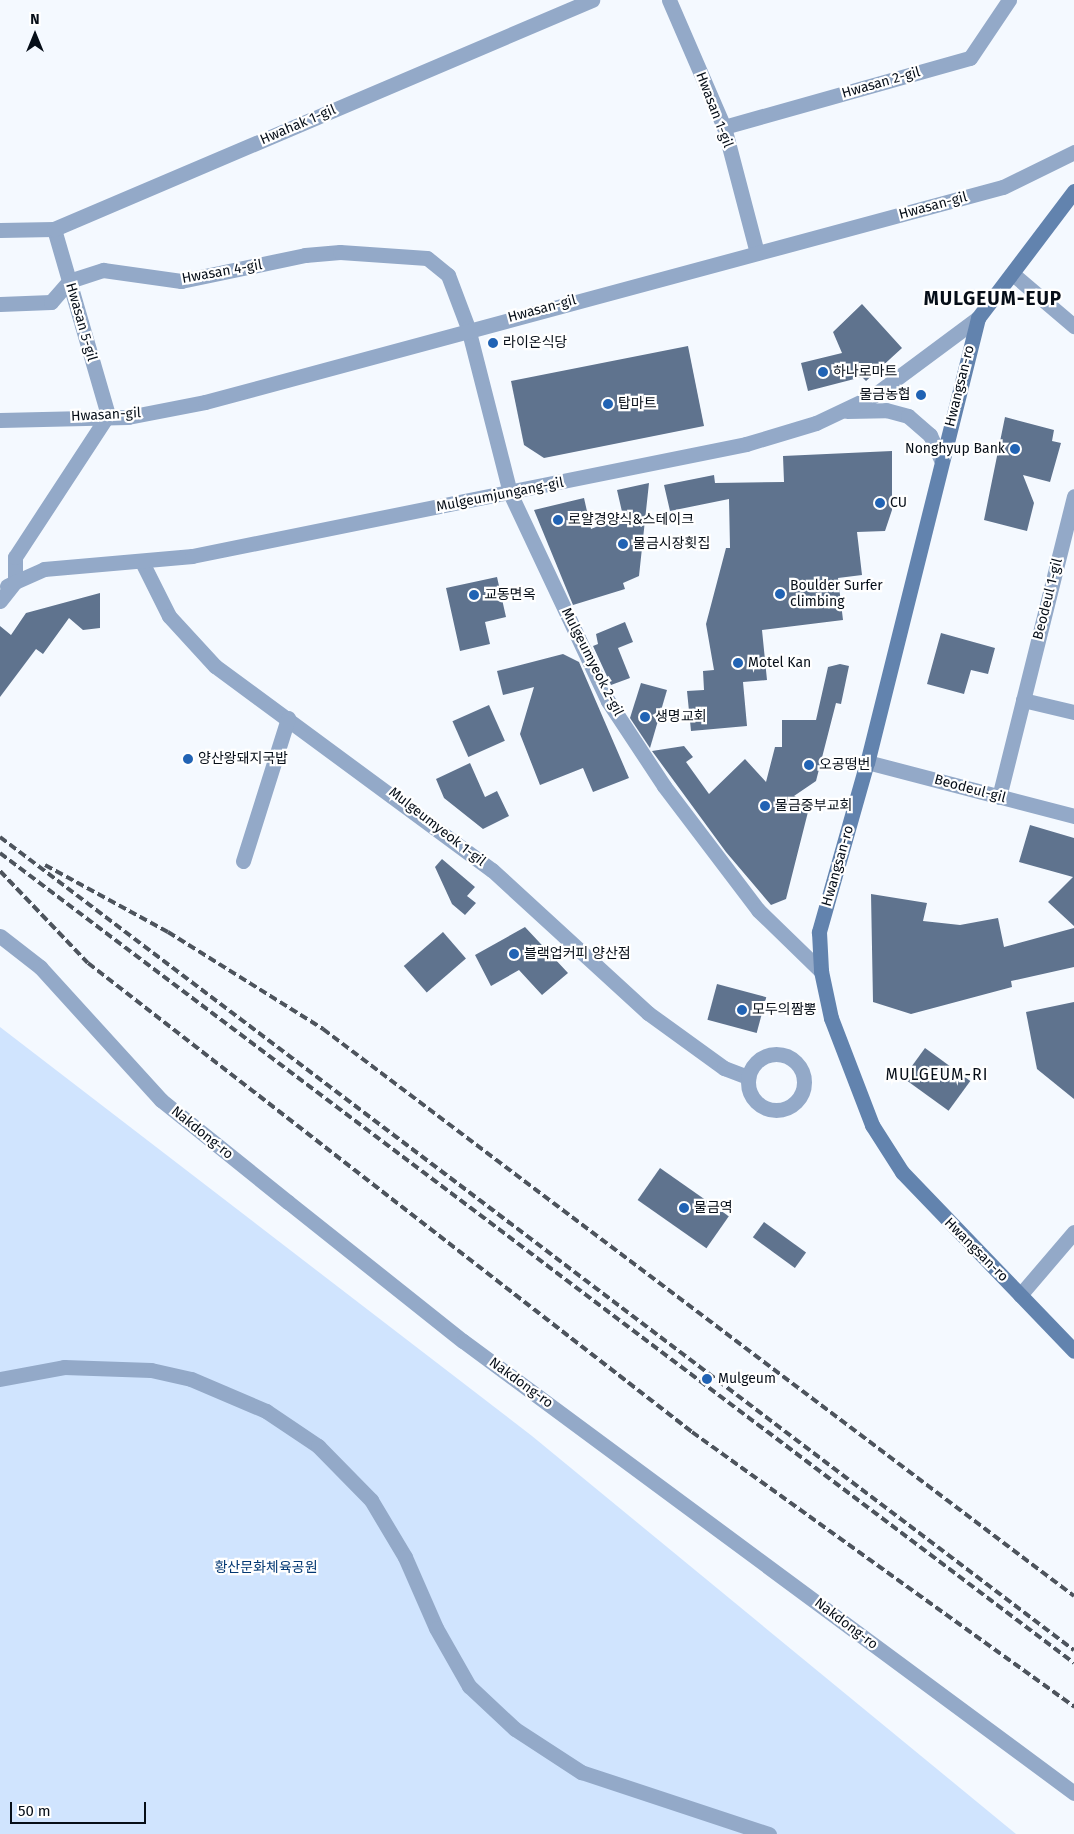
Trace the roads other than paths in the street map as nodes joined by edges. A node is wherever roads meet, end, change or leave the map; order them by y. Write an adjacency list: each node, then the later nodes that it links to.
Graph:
1 (592, 0): 7 (street, Hwahak 1-gil)
2 (669, 0): 4 (street, Hwasan 1-gil)
3 (1009, 0): 4 (street, Hwasan 2-gil)
4 (724, 128): 9 (street, Hwasan 1-gil)
5 (1074, 152): 9 (street, Hwasan-gil)
6 (1074, 190): 11 (main road, Hwangsan-ro)
7 (54, 229): 8 (street, Hwahak 1-gil); 12 (street, Hwasan 5-gil)
8 (0, 230)
9 (757, 253): 16 (street, Hwasan-gil)
10 (448, 275): 12 (street, Hwasan 4-gil); 16 (street, Mulgeumyeok 2-gil)
11 (1014, 275): 14 (main road, Hwangsan-ro); 15 (street)
12 (69, 281): 13 (street); 18 (street, Hwasan 5-gil)
13 (0, 304)
14 (978, 318): 17 (street, Mulgeumjungang-gil); 20 (main road, Hwangsan-ro)
15 (1074, 326)
16 (468, 328): 18 (street, Hwasan-gil); 21 (street, Mulgeumyeok 2-gil)
17 (844, 411): 20 (street); 21 (street, Mulgeumjungang-gil)
18 (108, 415): 19 (street, Hwasan-gil); 24 (street)
19 (0, 420)
20 (941, 460): 30 (main road, Hwangsan-ro)
21 (510, 493): 23 (street, Mulgeumjungang-gil); 35 (street, Mulgeumyeok 2-gil)
22 (1074, 499): 27 (street, Beodeul 1-gil)
23 (143, 564): 24 (street, Mulgeumjungang-gil); 29 (street, Mulgeumyeok 1-gil)
24 (15, 582): 25 (street); 26 (street, Mulgeumjungang-gil)
25 (0, 589)
26 (0, 601)
27 (1023, 700): 28 (street); 31 (street, Beodeul 1-gil)
28 (1074, 712)
29 (288, 718): 33 (street); 36 (street, Mulgeumyeok 1-gil)
30 (867, 762): 31 (street, Beodeul-gil); 35 (main road, Hwangsan-ro)
31 (1000, 797): 32 (street, Beodeul-gil)
32 (1074, 816)
33 (243, 861)
34 (0, 936): 41 (street, Nakdong-ro)
35 (821, 971): 38 (main road, Hwangsan-ro)
36 (748, 1077)
37 (1074, 1232): 38 (street)
38 (1020, 1295): 39 (main road, Hwangsan-ro)
39 (1074, 1351)
40 (0, 1378): 42 (street)
41 (1074, 1793)
42 (770, 1834)

